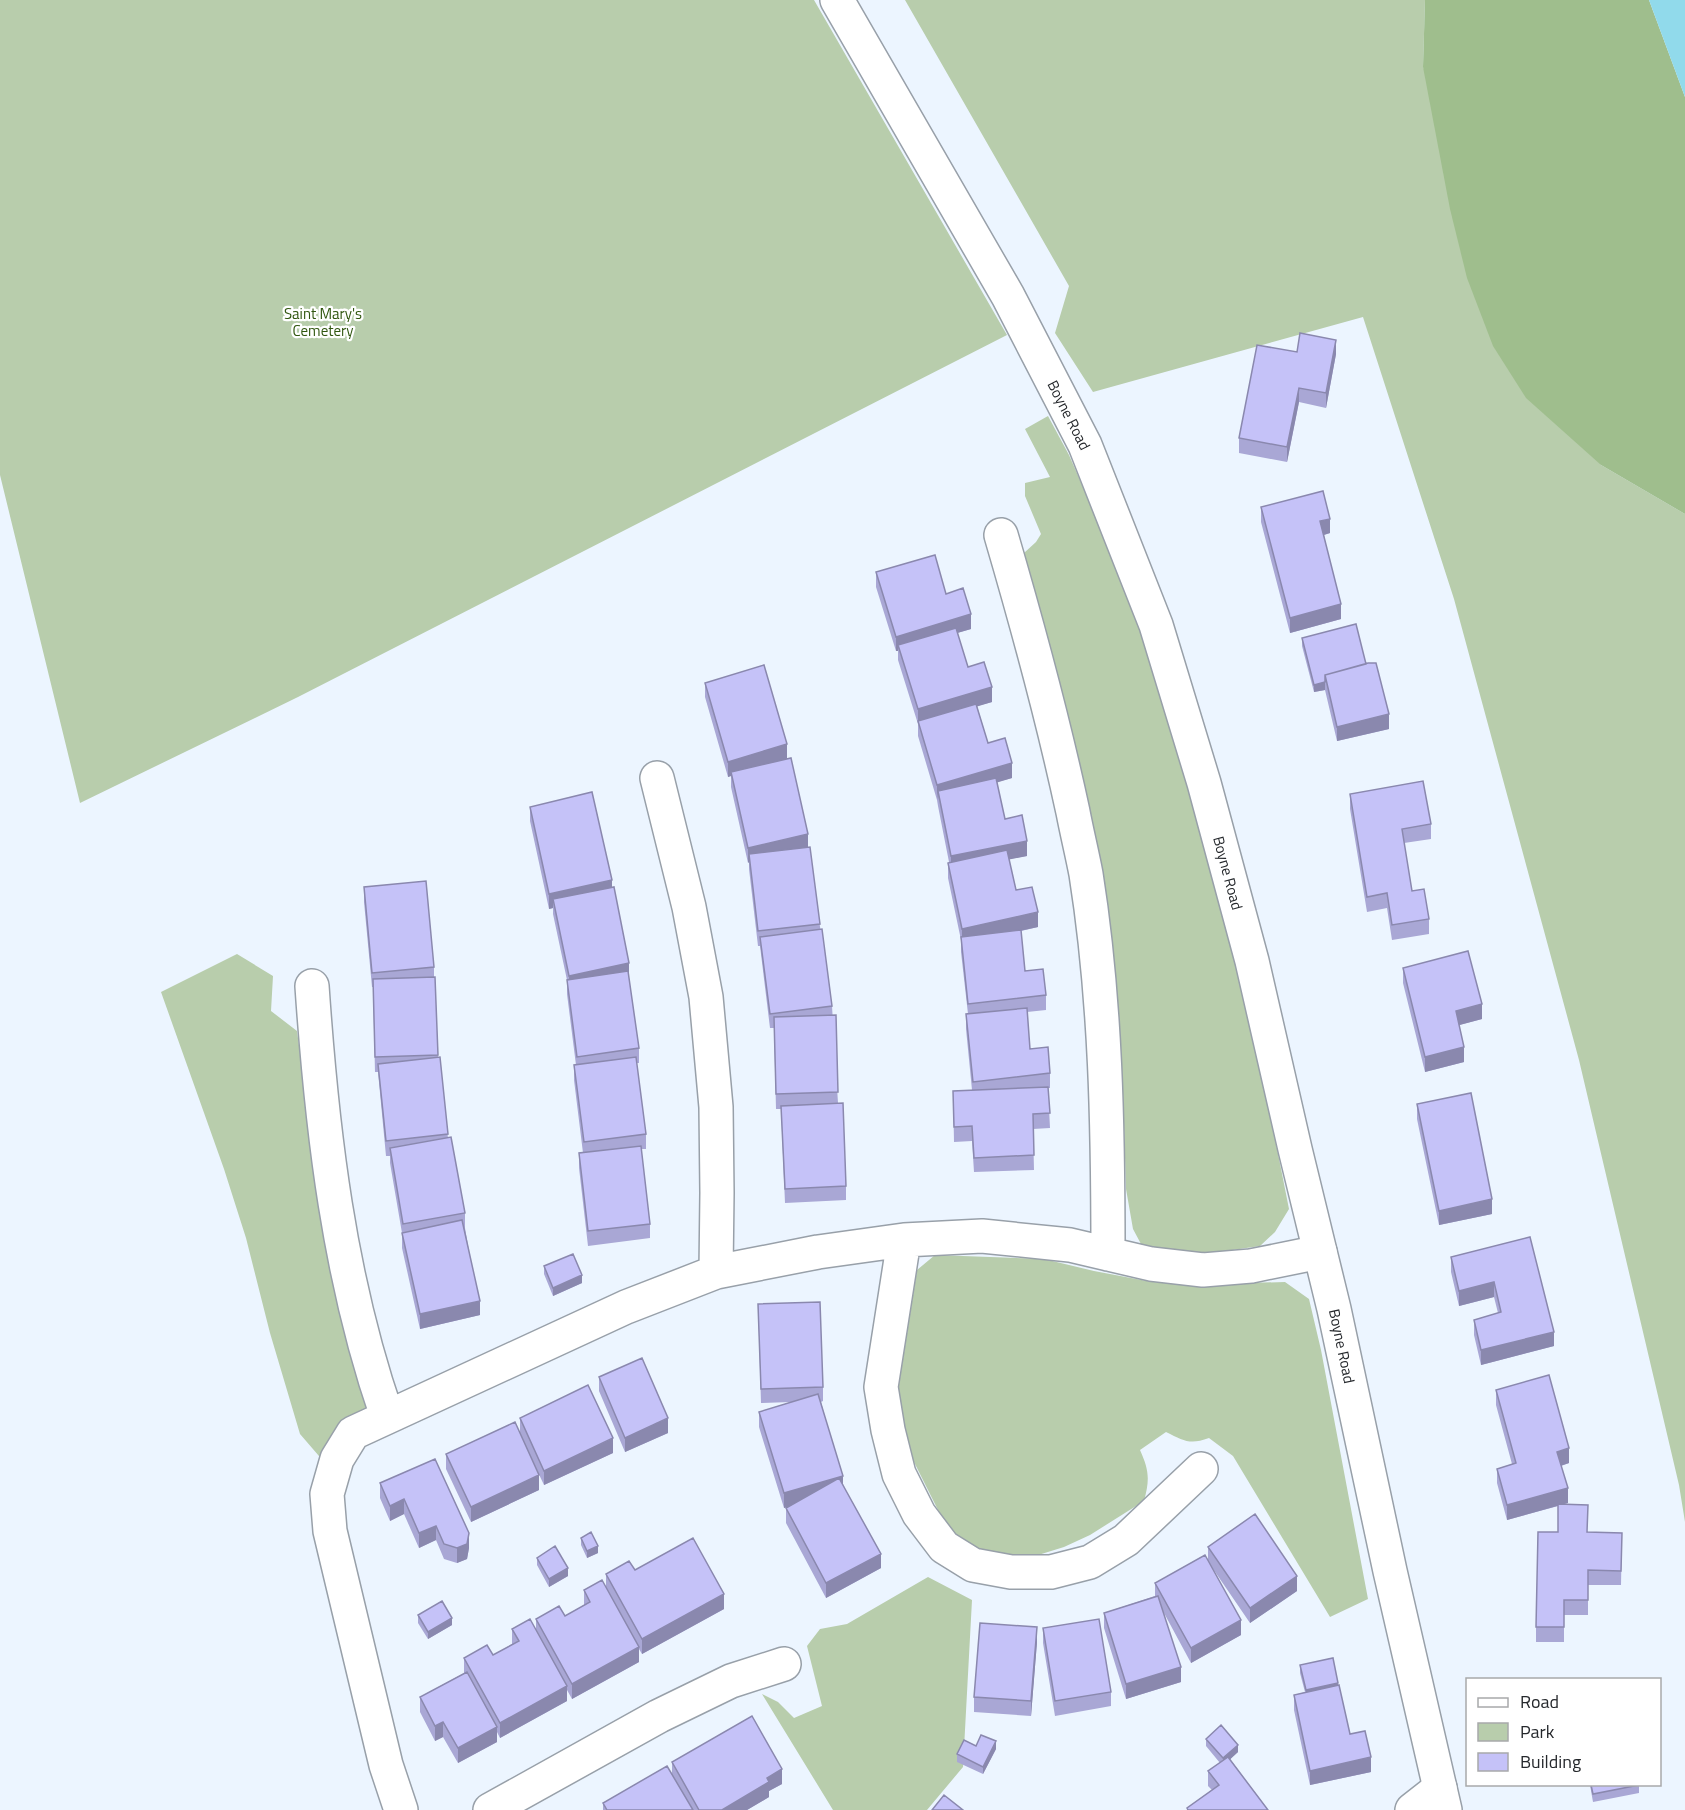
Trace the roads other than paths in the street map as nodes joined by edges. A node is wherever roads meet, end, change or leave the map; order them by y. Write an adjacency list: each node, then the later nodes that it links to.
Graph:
1 (837, 0): 6 (street, Boyne Road)
2 (1001, 535): 7 (street)
3 (657, 778): 8 (street)
4 (312, 986): 9 (street)
5 (904, 1240): 7 (street); 8 (street); 10 (street)
6 (1320, 1252): 7 (street); 12 (street, Boyne Road)
7 (1108, 1254)
8 (716, 1272): 9 (street)
9 (387, 1416): 13 (street)
10 (1201, 1469)
11 (784, 1664): 14 (street)
12 (1443, 1799): 15 (street)
13 (400, 1810)
14 (490, 1810)
15 (1412, 1810)

